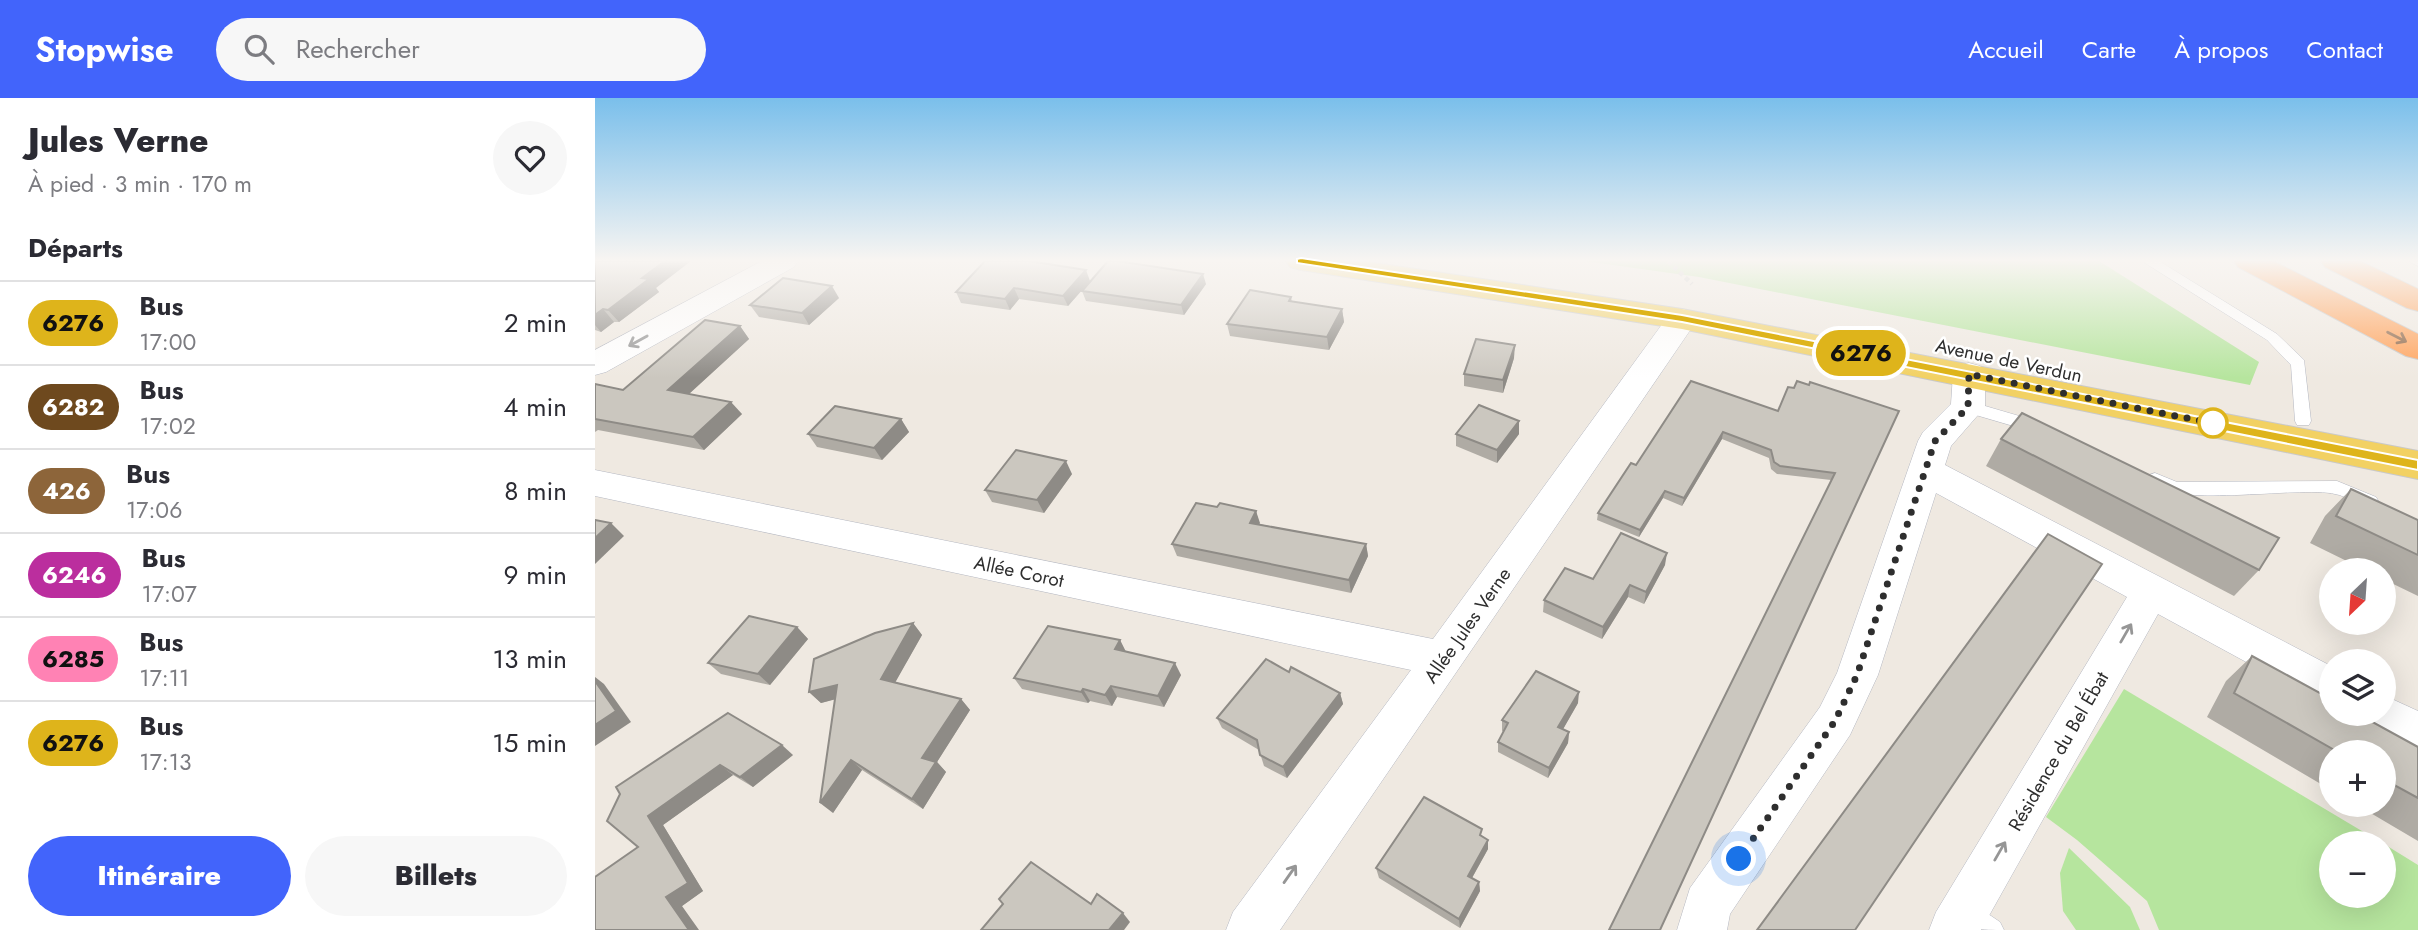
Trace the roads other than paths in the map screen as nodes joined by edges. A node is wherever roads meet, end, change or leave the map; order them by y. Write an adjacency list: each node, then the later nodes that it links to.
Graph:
1 (713, 300): 8 (street, one-way to 8)
2 (1556, 300): 6 (main road, Avenue de Verdun)
3 (1720, 300): 10 (main road, Avenue de Verdun)
4 (2212, 300): 10 (lane)
5 (2324, 300): 7 (highway, one-way to 7)
6 (1682, 319): 9 (main road, Avenue de Verdun); 19 (street, Allée Jules Verne)
7 (2418, 348)
8 (595, 364)
9 (1969, 391): 11 (lane); 13 (main road, Avenue de Verdun); 14 (street)
10 (2303, 421): 12 (main road, Avenue de Verdun)
11 (2058, 433)
12 (2418, 448)
13 (2418, 465)
14 (1927, 472): 18 (street); 25 (street)
15 (2141, 472): 17 (lane)
16 (595, 483): 19 (street, Allée Corot)
17 (2383, 508)
18 (2151, 591): 20 (street); 23 (street, Résidence du Bel Ébat, one-way to 18)
19 (1444, 659): 24 (street, Allée Jules Verne, one-way to 19)
20 (2319, 681)
21 (2396, 721): 22 (street)
22 (2418, 733)
23 (1970, 923)
24 (1251, 930)
25 (1702, 930)

